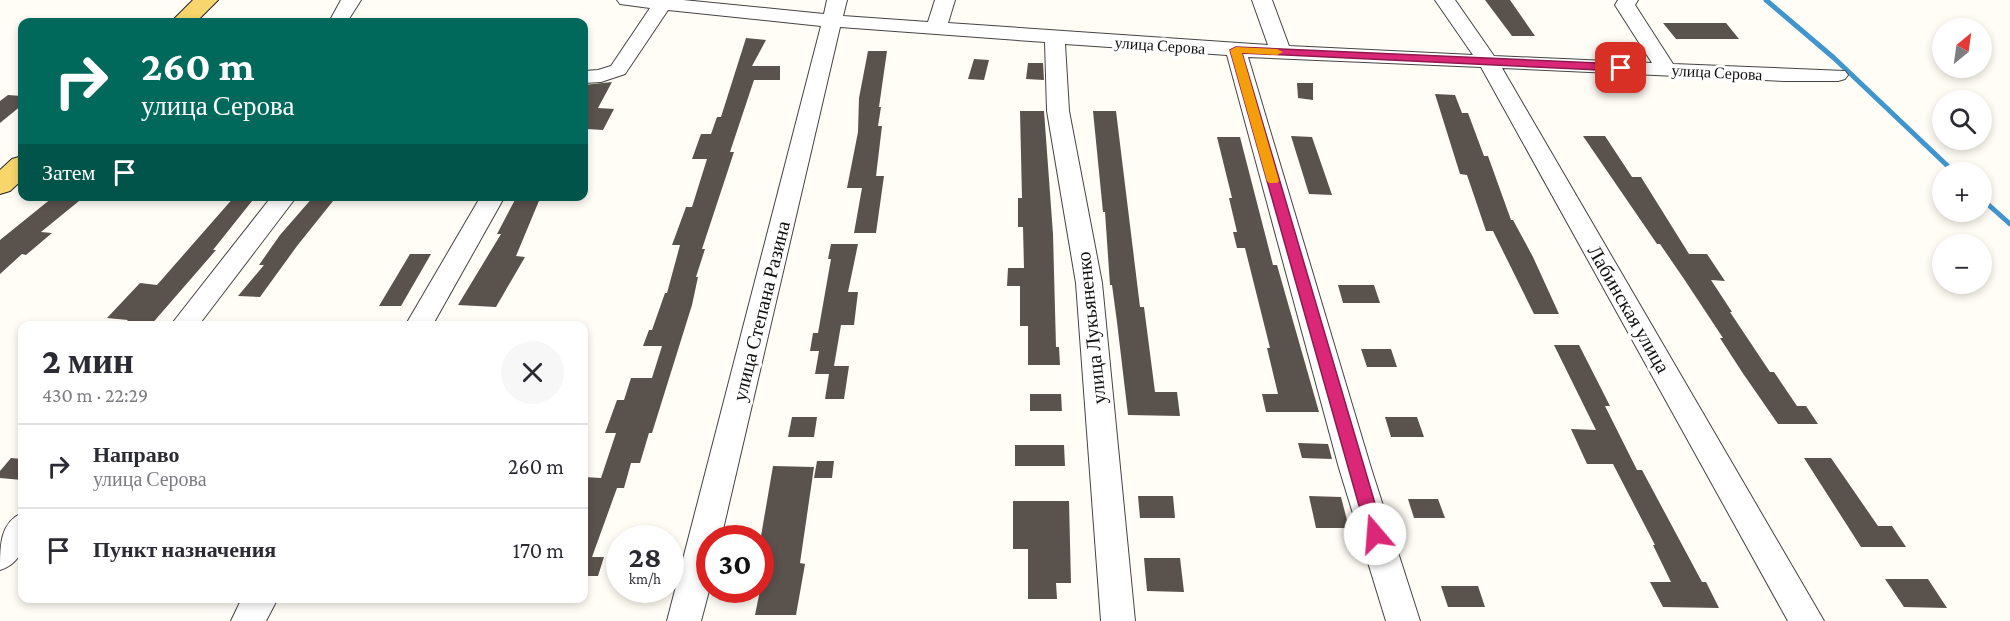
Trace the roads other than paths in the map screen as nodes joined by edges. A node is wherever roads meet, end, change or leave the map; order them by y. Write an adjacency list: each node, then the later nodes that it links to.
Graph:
1 (206, 0): 10 (main road)
2 (351, 0): 11 (street)
3 (627, 0): 8 (street, улица Серова)
4 (945, 0): 12 (street)
5 (1262, 0): 15 (street)
6 (1445, 0): 16 (street, Лабинская улица)
7 (1628, 0): 17 (street)
8 (663, 3): 9 (street, улица Серова); 19 (street)
9 (835, 10): 12 (street, улица Серова); 30 (street, улица Степана Разина)
10 (187, 18)
11 (340, 18)
12 (936, 29): 13 (street, улица Серова)
13 (1055, 37): 14 (street, улица Серова); 31 (street, улица Лукьяненко)
14 (1236, 50): 15 (street, улица Серова); 32 (street)
15 (1281, 52): 16 (street, улица Серова)
16 (1488, 62): 17 (street, улица Серова); 33 (street, Лабинская улица)
17 (1666, 69): 18 (street, улица Серова)
18 (1838, 75)
19 (588, 77)
20 (18, 169): 21 (main road)
21 (0, 185)
22 (281, 201): 24 (street)
23 (489, 201): 25 (street)
24 (187, 321)
25 (421, 321)
26 (18, 532): 27 (street)
27 (0, 556)
28 (258, 603): 29 (street)
29 (248, 621)
30 (684, 621)
31 (1118, 621)
32 (1403, 621)
33 (1807, 621)

